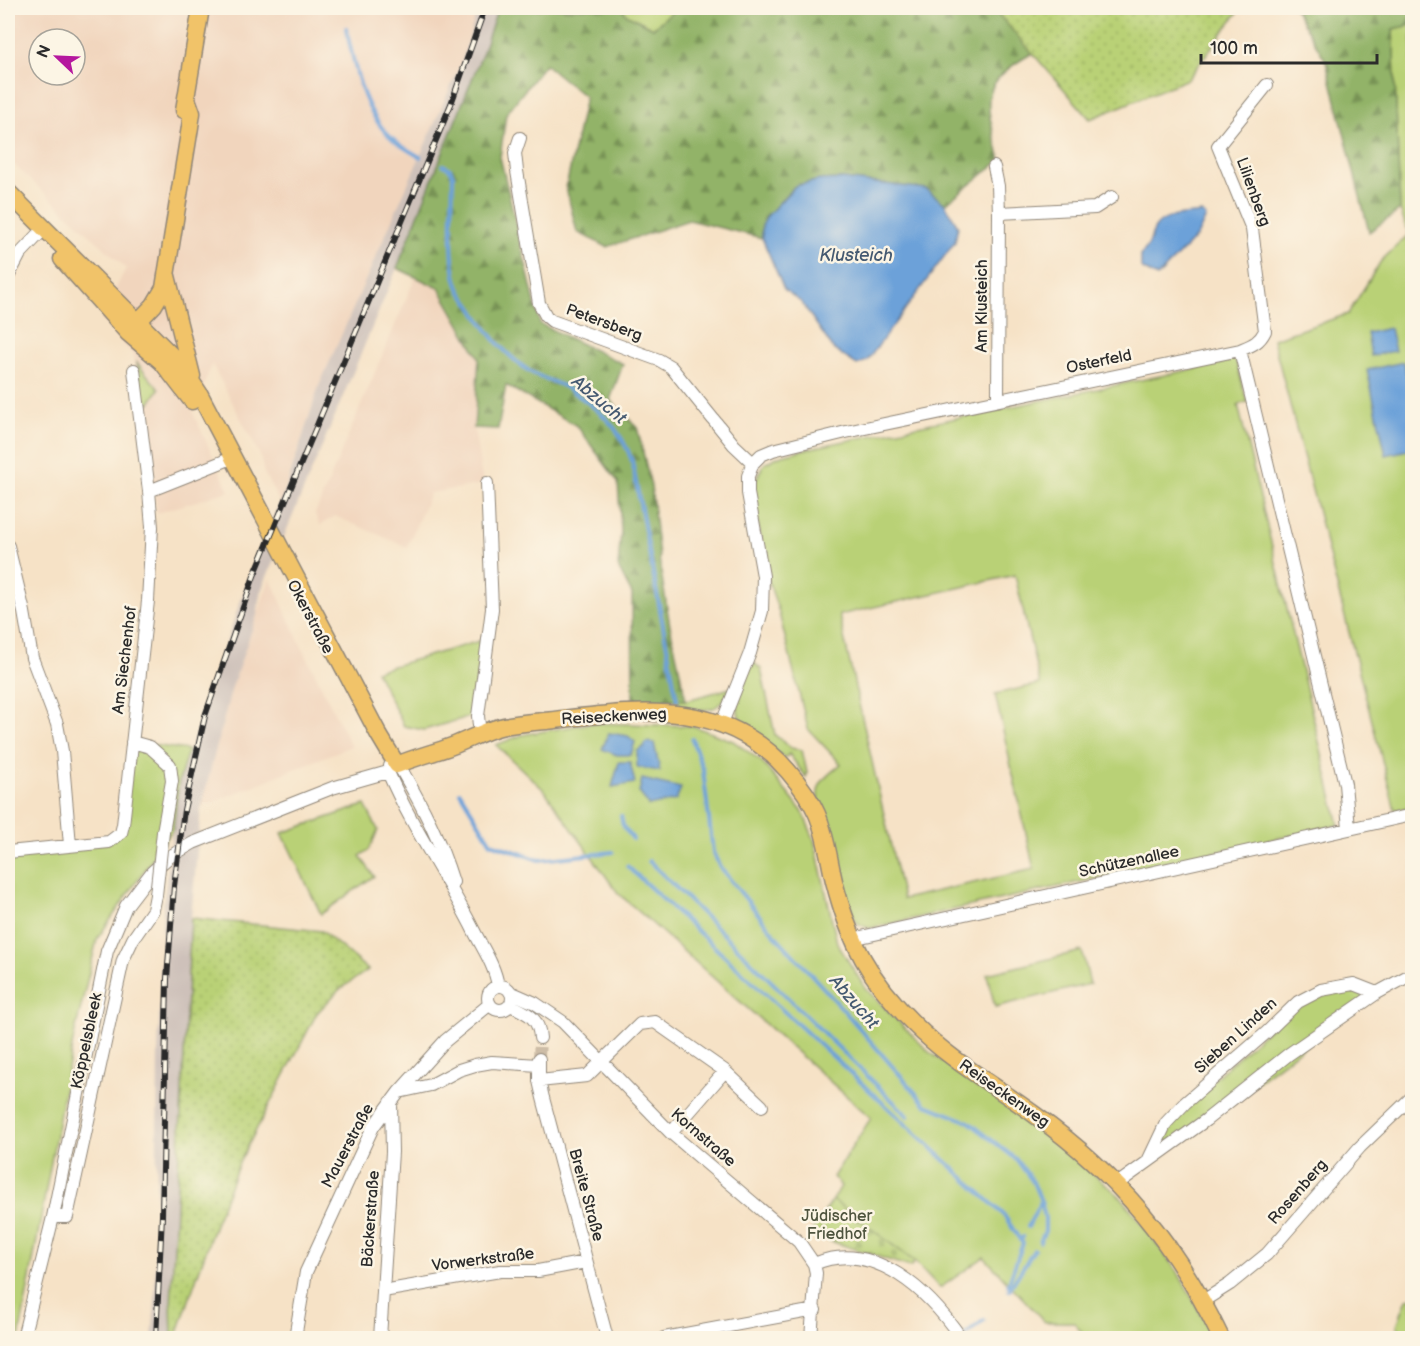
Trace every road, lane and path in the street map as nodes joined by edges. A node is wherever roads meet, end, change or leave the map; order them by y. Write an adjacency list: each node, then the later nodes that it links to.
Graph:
1 (201, 8): 10 (main road)
2 (1267, 85): 13 (street, Lilienberg)
3 (520, 138): 18 (street, Petersberg)
4 (994, 167): 8 (street, Am Klusteich)
5 (8, 192): 12 (main road)
6 (1112, 196): 8 (street)
7 (8, 199): 9 (main road)
8 (999, 213): 16 (street, Am Klusteich)
9 (40, 233): 11 (street); 12 (main road)
10 (166, 274): 12 (main road); 15 (main road)
11 (8, 277)
12 (130, 324): 15 (main road); 17 (main road, Okerstraße)
13 (1240, 350): 16 (street, Osterfeld); 28 (street)
14 (134, 370): 20 (street, Am Siechenhof)
15 (194, 386): 21 (main road, Okerstraße)
16 (998, 399): 18 (street, Osterfeld)
17 (227, 460): 20 (street); 21 (main road, Okerstraße)
18 (753, 463): 23 (street)
19 (487, 483): 24 (street)
20 (149, 491): 25 (street, Am Siechenhof)
21 (248, 494): 26 (main road, Okerstraße)
22 (8, 546): 29 (street)
23 (728, 726): 24 (main road, Reiseckenweg); 31 (main road, Reiseckenweg)
24 (480, 735): 26 (main road, Reiseckenweg)
25 (132, 742): 29 (street, Am Siechenhof); 47 (street, Köppelsbleek, bridge)
26 (393, 768): 33 (street, Okerstraße); 47 (street, Köppelsbleek)
27 (1413, 815): 28 (street, Schützenallee)
28 (1349, 828): 31 (street, Schützenallee)
29 (70, 845): 30 (street)
30 (8, 852)
31 (852, 939): 46 (main road, Reiseckenweg)
32 (1413, 974): 34 (street, Sieben Linden)
33 (498, 986): 35 (street); 36 (street)
34 (1377, 993): 45 (street, Sieben Linden); 45 (street, Sieben Linden)
35 (510, 999): 36 (street); 37 (street); 38 (street, Kornstraße)
36 (490, 1004): 41 (street, Mauerstraße)
37 (540, 1038)
38 (601, 1062): 39 (street); 40 (street); 44 (street, Kornstraße)
39 (725, 1071): 43 (street); 44 (street)
40 (539, 1081): 41 (street, Breite Straße); 48 (street, Breite Straße)
41 (395, 1097): 50 (street, Bäckerstraße); 55 (street, Mauerstraße)
42 (1413, 1097): 51 (street, Rosenberg)
43 (762, 1106)
44 (671, 1133): 49 (street, Kornstraße)
45 (1148, 1162): 46 (street, Sieben Linden)
46 (1117, 1184): 51 (main road, Reiseckenweg)
47 (53, 1216): 54 (street, Köppelsbleek)
48 (586, 1262): 50 (street, Vorwerkstraße); 57 (street, Breite Straße)
49 (814, 1264): 52 (street); 53 (street)
50 (383, 1291): 56 (street, Bäckerstraße)
51 (1203, 1301): 60 (main road, Reiseckenweg)
52 (814, 1310): 58 (street); 59 (street)
53 (959, 1335)
54 (23, 1338)
55 (295, 1338)
56 (380, 1338)
57 (607, 1338)
58 (664, 1338)
59 (811, 1338)
60 (1221, 1338)

